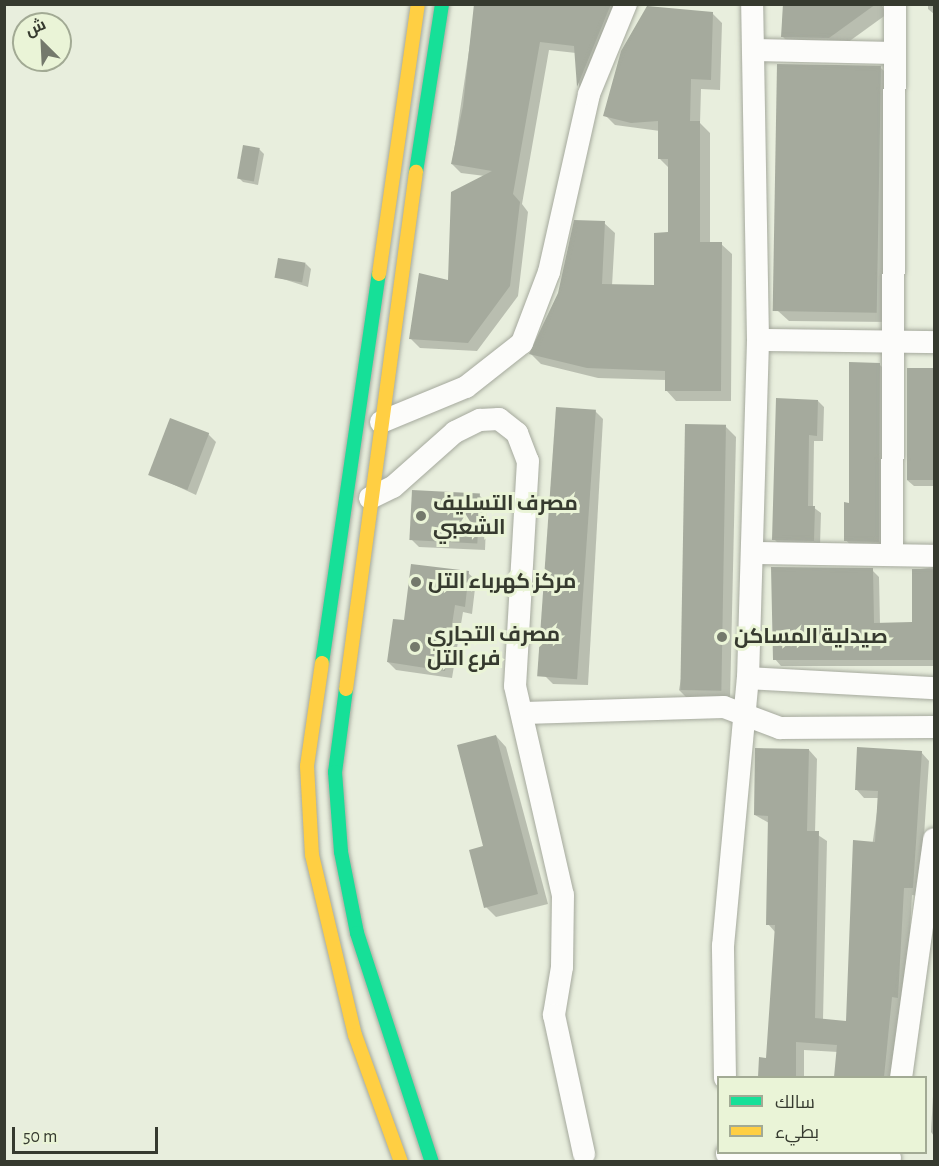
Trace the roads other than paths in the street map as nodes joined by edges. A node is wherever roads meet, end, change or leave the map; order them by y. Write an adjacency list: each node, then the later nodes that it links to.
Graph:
1 (418, 4): 27 (main road)
2 (442, 4): 11 (main road)
3 (626, 4): 11 (street)
4 (752, 4): 6 (street)
5 (895, 4): 7 (street)
6 (754, 50): 7 (street); 8 (street)
7 (895, 53): 9 (street)
8 (758, 340): 9 (street); 13 (street)
9 (897, 340): 10 (street); 14 (street)
10 (934, 342)
11 (381, 422): 12 (main road)
12 (370, 498): 18 (street); 28 (main road)
13 (753, 553): 14 (street); 16 (street)
14 (892, 554): 15 (street)
15 (934, 556)
16 (748, 678): 17 (street); 19 (street)
17 (934, 691)
18 (524, 713): 19 (street); 24 (street)
19 (745, 720): 20 (street); 22 (street)
20 (934, 727)
21 (934, 839): 23 (street)
22 (725, 1076)
23 (901, 1076)
24 (584, 1154)
25 (727, 1156): 26 (street)
26 (890, 1157)
27 (401, 1161)
28 (432, 1161)

